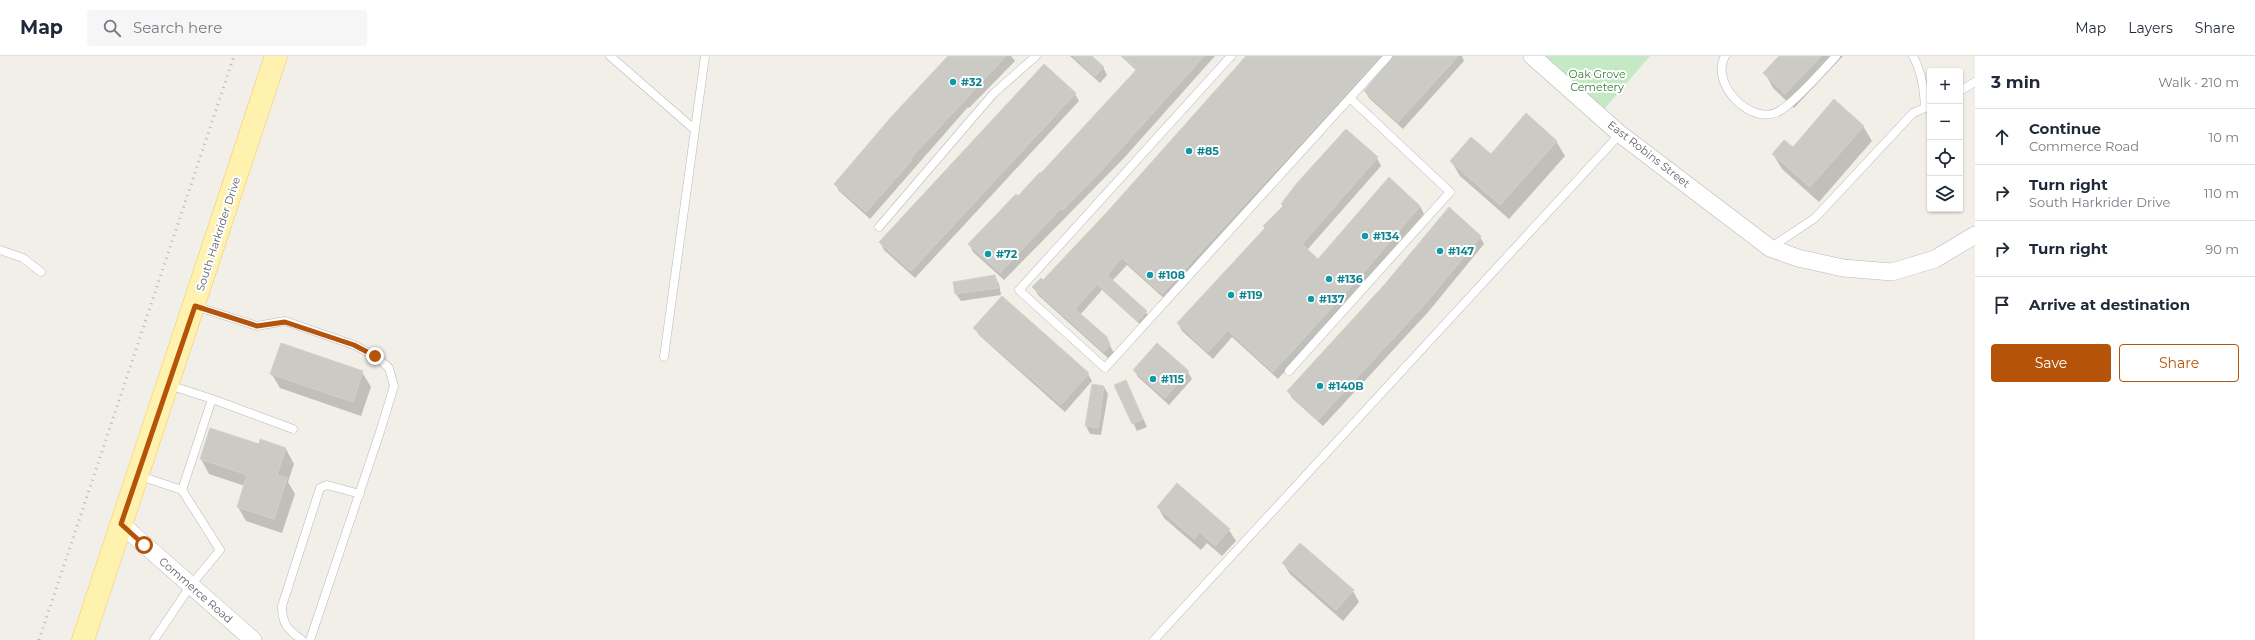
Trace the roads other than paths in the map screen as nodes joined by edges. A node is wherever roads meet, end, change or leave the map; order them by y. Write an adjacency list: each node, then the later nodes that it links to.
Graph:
1 (276, 56): 23 (main road, South Harkrider Drive)
2 (610, 56): 16 (lane)
3 (705, 56): 16 (lane)
4 (1036, 56): 18 (lane)
5 (1231, 56): 13 (lane)
6 (1388, 56): 13 (lane)
7 (1532, 56): 17 (street, East Robins Street)
8 (1725, 56): 9 (lane)
9 (1836, 56)
10 (1913, 56): 14 (lane)
11 (1975, 82): 12 (lane)
12 (1963, 89)
13 (1350, 98): 25 (lane)
14 (1927, 104)
15 (1927, 107): 20 (lane)
16 (694, 129): 24 (lane)
17 (1620, 134): 20 (street, East Robins Street); 39 (lane)
18 (879, 227)
19 (1975, 235): 20 (street, East Robins Street)
20 (1770, 248)
21 (0, 250): 22 (lane)
22 (41, 272)
23 (195, 306): 26 (main road, South Harkrider Drive); 31 (lane)
24 (664, 357)
25 (1289, 371)
26 (168, 384): 27 (lane); 29 (main road, South Harkrider Drive)
27 (212, 399): 28 (lane); 30 (lane)
28 (293, 429)
29 (137, 475): 30 (lane); 32 (main road, South Harkrider Drive)
30 (182, 490): 33 (lane)
31 (360, 494): 37 (lane); 38 (lane)
32 (121, 524): 33 (street, Commerce Road); 34 (main road, South Harkrider Drive)
33 (191, 585): 35 (lane); 36 (street, Commerce Road)
34 (83, 640)
35 (154, 640)
36 (253, 640)
37 (302, 640)
38 (310, 640)
39 (1154, 640)

